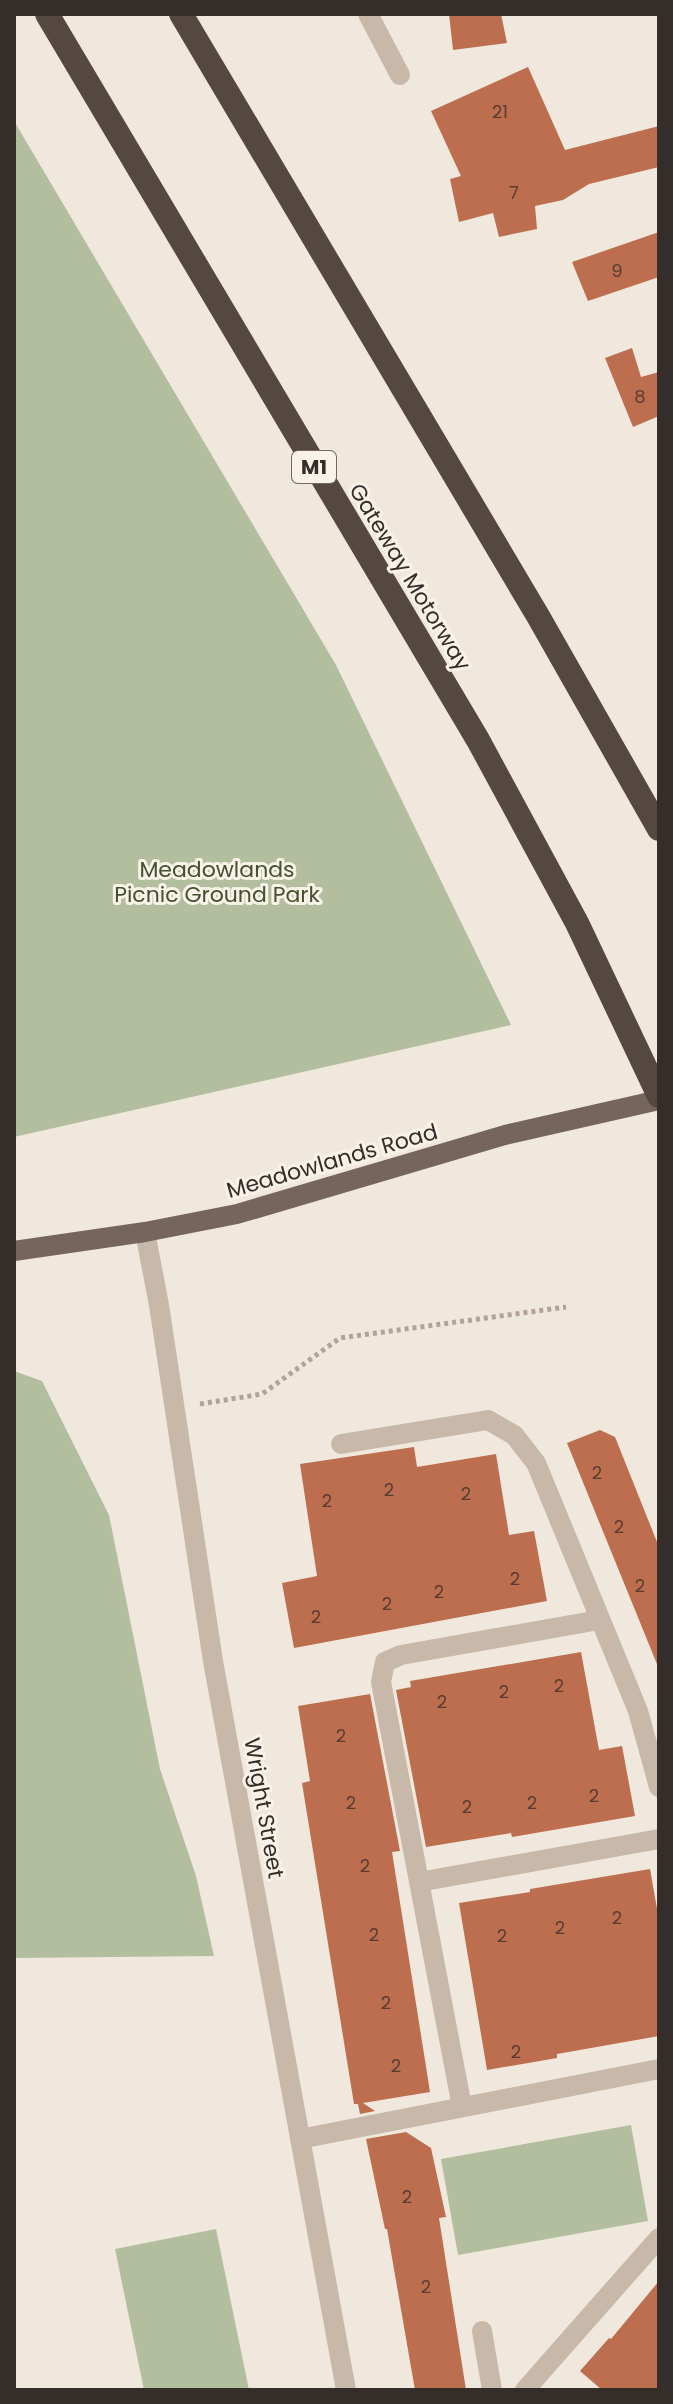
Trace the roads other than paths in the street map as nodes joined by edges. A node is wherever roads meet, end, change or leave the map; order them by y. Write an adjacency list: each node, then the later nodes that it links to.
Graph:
1 (47, 14): 6 (highway, Gateway Motorway / M1)
2 (181, 14): 5 (highway)
3 (368, 14): 4 (street)
4 (400, 75)
5 (659, 829)
6 (659, 1098): 7 (main road, Meadowlands Road)
7 (145, 1232): 8 (main road, Meadowlands Road); 16 (street, Wright Street)
8 (14, 1251)
9 (341, 1444): 10 (street)
10 (599, 1620): 11 (street); 13 (street)
11 (659, 1787)
12 (659, 1839): 13 (street)
13 (419, 1882): 15 (street)
14 (659, 2069): 15 (street)
15 (462, 2107): 16 (street)
16 (300, 2139): 19 (street, Wright Street)
17 (659, 2238): 21 (street)
18 (482, 2331): 20 (street)
19 (346, 2390)
20 (492, 2390)
21 (525, 2390)

